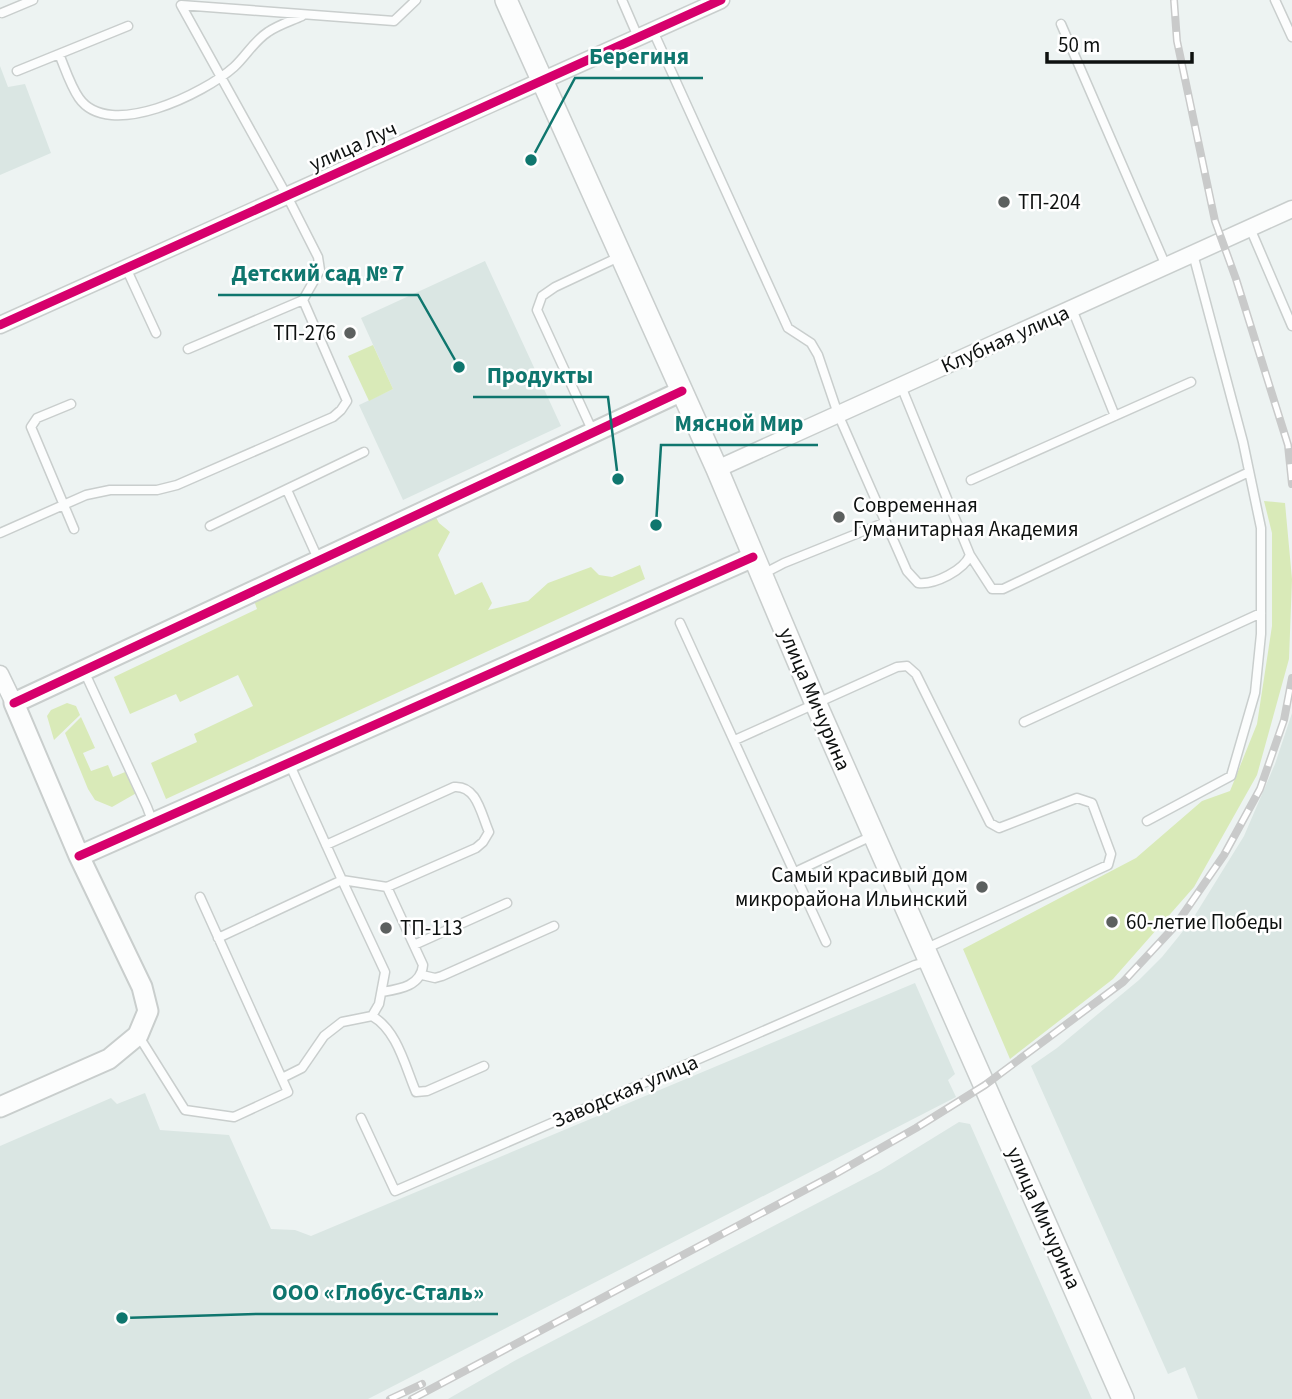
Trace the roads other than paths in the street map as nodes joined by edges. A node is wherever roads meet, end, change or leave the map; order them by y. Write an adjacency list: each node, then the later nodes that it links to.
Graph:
1 (33, 0): 8 (lane)
2 (416, 0): 9 (lane)
3 (506, 0): 17 (main road, улица Мичурина)
4 (622, 0): 12 (lane)
5 (721, 0): 12 (street, улица Луч)
6 (1275, 0): 13 (lane)
7 (179, 3): 9 (lane); 16 (lane)
8 (2, 13)
9 (305, 15): 16 (lane)
10 (1061, 24): 23 (lane)
11 (128, 26): 14 (lane)
12 (646, 34): 17 (street, улица Луч); 35 (lane)
13 (1292, 37)
14 (59, 54): 15 (lane); 16 (lane)
15 (17, 71)
16 (220, 76): 18 (lane)
17 (542, 80): 18 (street, улица Луч); 22 (main road, улица Мичурина)
18 (287, 196): 24 (street, улица Луч); 25 (lane)
19 (1292, 209): 20 (street, Клубная улица)
20 (1250, 228): 21 (street, Клубная улица); 28 (lane)
21 (1193, 254): 23 (street, Клубная улица); 40 (lane)
22 (621, 256): 33 (main road, улица Мичурина); 37 (lane)
23 (1166, 266): 26 (street, Клубная улица)
24 (126, 268): 27 (street, улица Луч); 29 (lane)
25 (303, 300): 30 (lane); 43 (lane)
26 (1072, 309): 32 (street, Клубная улица); 36 (lane)
27 (0, 325)
28 (1292, 326)
29 (156, 333)
30 (188, 349)
31 (1191, 382): 36 (lane)
32 (901, 386): 35 (street, Клубная улица); 48 (lane)
33 (681, 391): 37 (street); 39 (main road, улица Мичурина)
34 (71, 404): 43 (lane)
35 (838, 414): 39 (street, Клубная улица); 44 (lane)
36 (1115, 416): 41 (lane)
37 (593, 432): 49 (street)
38 (364, 452): 42 (lane)
39 (718, 469): 50 (main road, улица Мичурина)
40 (1249, 472): 48 (lane); 51 (lane)
41 (971, 480)
42 (287, 490): 45 (lane); 49 (lane)
43 (64, 505): 46 (lane); 47 (lane)
44 (886, 522): 48 (lane); 50 (lane)
45 (210, 526)
46 (74, 529)
47 (0, 533)
48 (970, 555)
49 (319, 561): 53 (street)
50 (758, 566): 56 (main road, улица Мичурина); 59 (street)
51 (1261, 613): 57 (lane); 60 (lane)
52 (680, 623): 58 (lane)
53 (84, 671): 55 (street); 61 (lane)
54 (0, 674): 55 (street)
55 (14, 704): 64 (street)
56 (816, 704): 58 (lane); 62 (main road, улица Мичурина); 74 (lane)
57 (1024, 722)
58 (735, 740): 65 (lane)
59 (289, 763): 61 (street); 63 (lane)
60 (1147, 821)
61 (153, 823): 64 (street)
62 (874, 835): 65 (lane); 74 (main road, улица Мичурина)
63 (326, 845): 66 (lane); 67 (lane)
64 (79, 856): 78 (street)
65 (795, 872): 72 (lane)
66 (342, 880): 67 (lane); 71 (lane); 76 (lane)
67 (387, 887): 73 (lane)
68 (200, 897): 71 (lane)
69 (507, 904): 73 (lane)
70 (554, 926): 75 (lane)
71 (218, 938): 80 (lane)
72 (826, 942)
73 (414, 945): 75 (lane)
74 (927, 955): 82 (lane, Заводская улица); 83 (main road, улица Мичурина)
75 (422, 975): 76 (lane)
76 (382, 992): 77 (lane)
77 (372, 1016): 79 (lane); 80 (lane)
78 (138, 1035): 80 (lane); 81 (street)
79 (484, 1066)
80 (282, 1078)
81 (0, 1107)
82 (361, 1118)
83 (1123, 1399)

